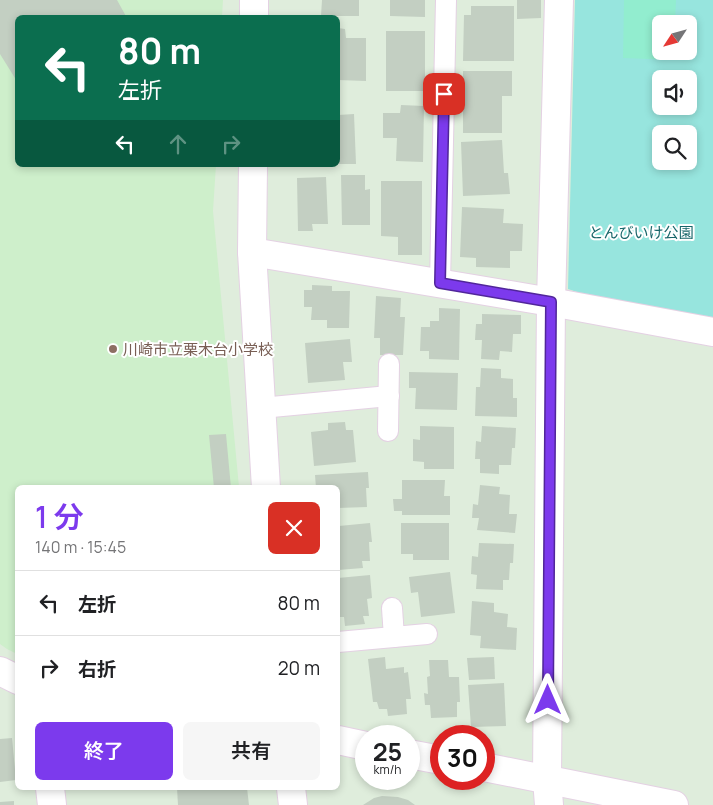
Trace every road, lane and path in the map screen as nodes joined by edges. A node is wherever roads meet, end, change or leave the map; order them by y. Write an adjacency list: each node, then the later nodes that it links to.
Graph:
1 (254, 0): 4 (street)
2 (446, 0): 7 (lane)
3 (559, 0): 8 (street)
4 (254, 15)
5 (253, 167): 6 (street)
6 (252, 252): 7 (street); 12 (street)
7 (440, 283): 8 (street)
8 (551, 302): 9 (street); 26 (street)
9 (713, 332)
10 (389, 364): 11 (lane)
11 (388, 396): 12 (lane); 13 (lane)
12 (261, 408): 14 (street)
13 (388, 431)
14 (266, 485)
15 (392, 608): 17 (lane)
16 (427, 634): 17 (lane)
17 (394, 637): 18 (lane)
18 (340, 642)
19 (0, 671): 20 (street)
20 (15, 678)
21 (340, 740): 22 (street)
22 (355, 744)
23 (495, 772): 26 (street)
24 (50, 790): 27 (street)
25 (291, 790): 28 (street)
26 (548, 792): 29 (street)
27 (52, 805)
28 (293, 805)
29 (674, 805)

